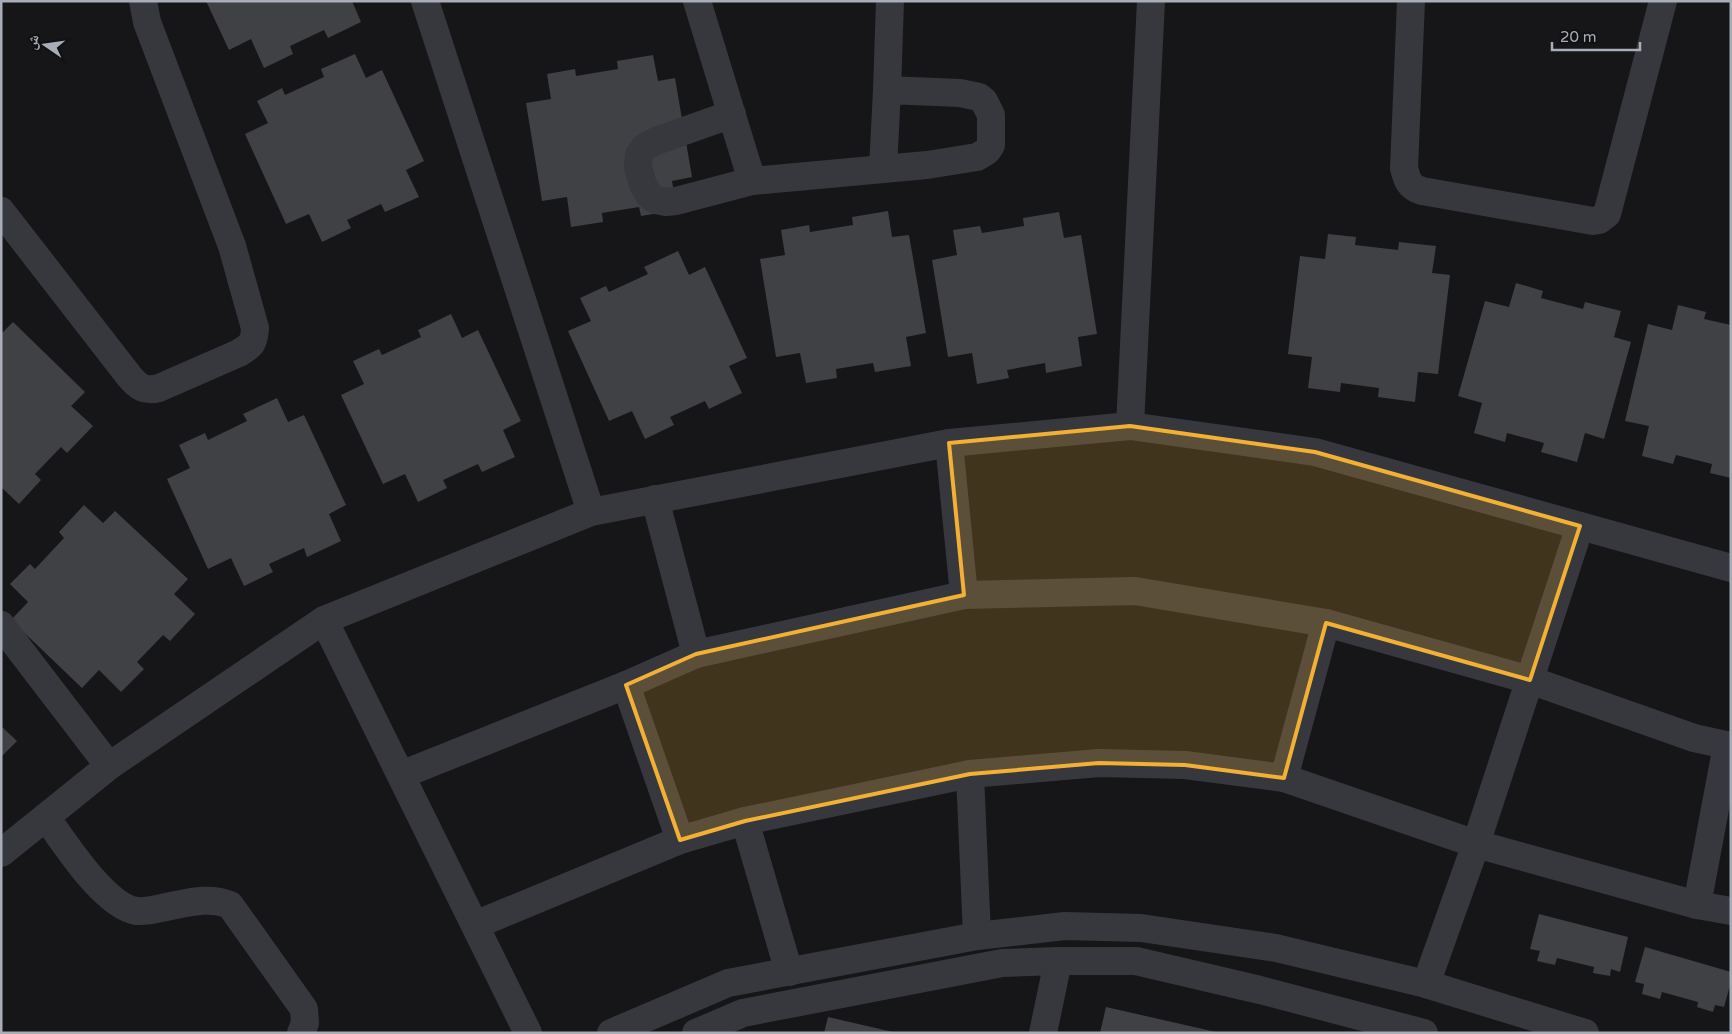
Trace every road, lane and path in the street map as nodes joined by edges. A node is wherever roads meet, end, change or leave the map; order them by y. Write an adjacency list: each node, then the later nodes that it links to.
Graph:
1 (143, 1): 12 (street)
2 (425, 1): 16 (street)
3 (697, 1): 9 (street)
4 (890, 1): 8 (street)
5 (1151, 1): 13 (street)
6 (1411, 1): 7 (street)
7 (1663, 1)
8 (887, 90): 10 (street); 10 (street)
9 (732, 114): 11 (street); 11 (street)
10 (883, 168): 11 (street)
11 (752, 180)
12 (1, 211)
13 (1130, 426): 14 (street); 17 (street)
14 (949, 442): 15 (street); 19 (street)
15 (656, 499): 16 (street); 23 (street)
16 (591, 512): 20 (street)
17 (1580, 526): 18 (street); 24 (street)
18 (1731, 568)
19 (964, 595): 21 (street); 23 (street)
20 (324, 620): 27 (street); 29 (street)
21 (1326, 623): 24 (street); 30 (street)
22 (1, 625): 27 (street)
23 (696, 654): 25 (street)
24 (1530, 680): 26 (street); 34 (street)
25 (626, 685): 29 (street); 33 (street)
26 (1729, 745): 36 (street)
27 (109, 766): 31 (street)
28 (970, 774): 30 (street); 32 (street); 39 (street)
29 (401, 775): 38 (street)
30 (1284, 778): 34 (street)
31 (46, 817): 35 (street); 43 (street)
32 (745, 821): 33 (street); 41 (street)
33 (680, 840): 38 (street)
34 (1476, 844): 36 (street); 42 (street)
35 (1, 853)
36 (1697, 905): 37 (street)
37 (1731, 911)
38 (475, 925): 44 (street)
39 (977, 936): 41 (street); 42 (street)
40 (1058, 961): 46 (street); 47 (street); 48 (street)
41 (789, 972): 45 (street)
42 (1426, 984): 49 (street)
43 (301, 1033)
44 (528, 1033)
45 (611, 1033)
46 (696, 1033)
47 (1043, 1033)
48 (1424, 1033)
49 (1585, 1033)

